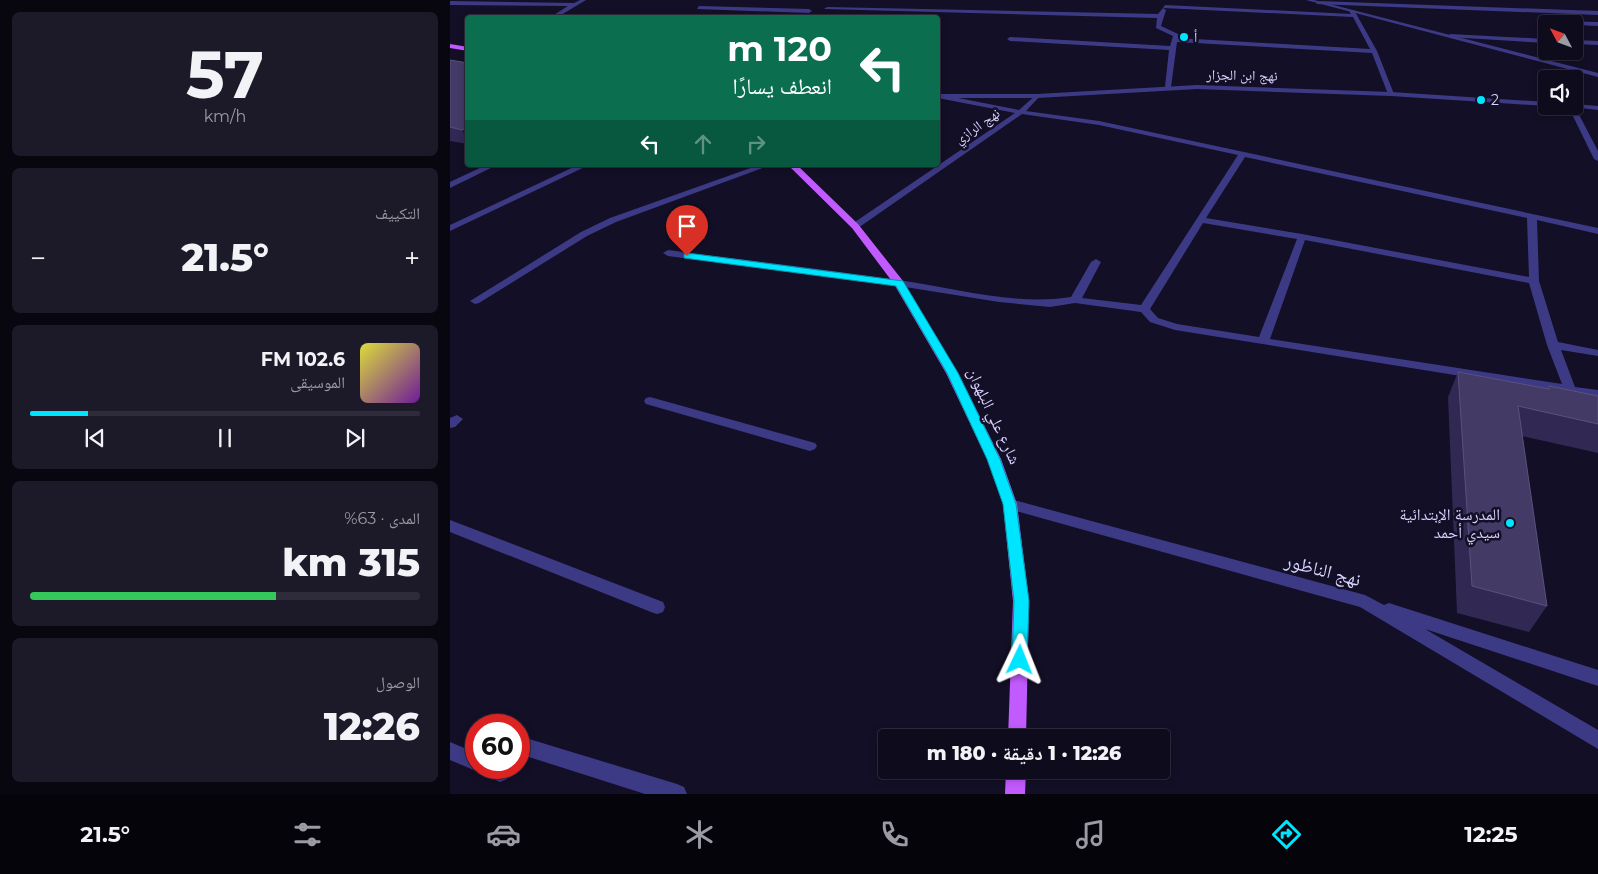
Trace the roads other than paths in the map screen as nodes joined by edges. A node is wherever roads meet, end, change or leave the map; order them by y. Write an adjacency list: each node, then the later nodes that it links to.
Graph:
1 (454, 0): 5 (street)
2 (584, 0): 8 (street)
3 (1166, 0): 9 (street)
4 (1308, 0): 7 (street)
5 (450, 2): 8 (street)
6 (839, 2): 17 (street)
7 (1318, 3): 11 (street); 14 (street)
8 (575, 4): 15 (street)
9 (1165, 7): 14 (street); 17 (street)
10 (699, 8): 12 (street)
11 (1543, 11): 13 (street); 16 (street)
12 (809, 12)
13 (1598, 13)
14 (1353, 14): 20 (street); 29 (street)
15 (556, 15)
16 (1548, 15)
17 (1160, 16): 22 (street)
18 (1583, 24): 19 (street)
19 (1598, 24)
20 (1450, 36): 23 (street); 30 (street)
21 (1010, 39): 28 (street)
22 (1175, 40): 28 (street); 29 (street)
23 (1538, 41)
24 (1583, 42): 25 (street)
25 (1598, 43)
26 (450, 46): 27 (main road)
27 (465, 48)
28 (1172, 48): 31 (street)
29 (1374, 51): 32 (street)
30 (1598, 75)
31 (1168, 87): 32 (street, نهج ابن الجزار); 35 (street, نهج ابن الجزار)
32 (1391, 94): 36 (street, نهج ابن الجزار)
33 (940, 96): 35 (street, نهج ابن الجزار)
34 (940, 96): 39 (street)
35 (1037, 96): 39 (street, نهج الرازي)
36 (1538, 103)
37 (1583, 107): 38 (street)
38 (1598, 108)
39 (1021, 112): 41 (street); 50 (street, نهج الرازي)
40 (1576, 115): 42 (street)
41 (1242, 155): 48 (street); 49 (street)
42 (1598, 159)
43 (488, 167): 47 (street)
44 (580, 167): 51 (street)
45 (761, 167): 59 (street)
46 (794, 167): 50 (main road, شارع علي البلهوان)
47 (450, 184)
48 (1532, 217): 52 (street); 56 (street)
49 (1200, 220): 53 (street); 60 (street)
50 (855, 226): 57 (main road, شارع علي البلهوان)
51 (450, 228)
52 (1598, 231)
53 (1302, 237): 56 (street); 61 (street)
54 (668, 253): 57 (street)
55 (1096, 262): 58 (street)
56 (1534, 281): 62 (street)
57 (899, 283): 58 (street); 68 (main road, شارع علي البلهوان)
58 (1075, 300): 60 (street)
59 (475, 301)
60 (1144, 309): 61 (street)
61 (1263, 341): 64 (street)
62 (1553, 345): 63 (street); 64 (street)
63 (1598, 353)
64 (1570, 389): 65 (street)
65 (1598, 394)
66 (650, 401): 67 (street)
67 (810, 446)
68 (1010, 504): 70 (street, نهج الناظور); 73 (main road, شارع علي البلهوان)
69 (450, 526): 71 (street)
70 (1365, 602): 72 (street); 74 (street, نهج الناظور)
71 (657, 607)
72 (1598, 678)
73 (1017, 729)
74 (1598, 740)
75 (530, 748): 79 (street)
76 (450, 751): 77 (street)
77 (465, 757)
78 (1016, 779): 80 (main road)
79 (677, 794)
80 (1015, 794)

